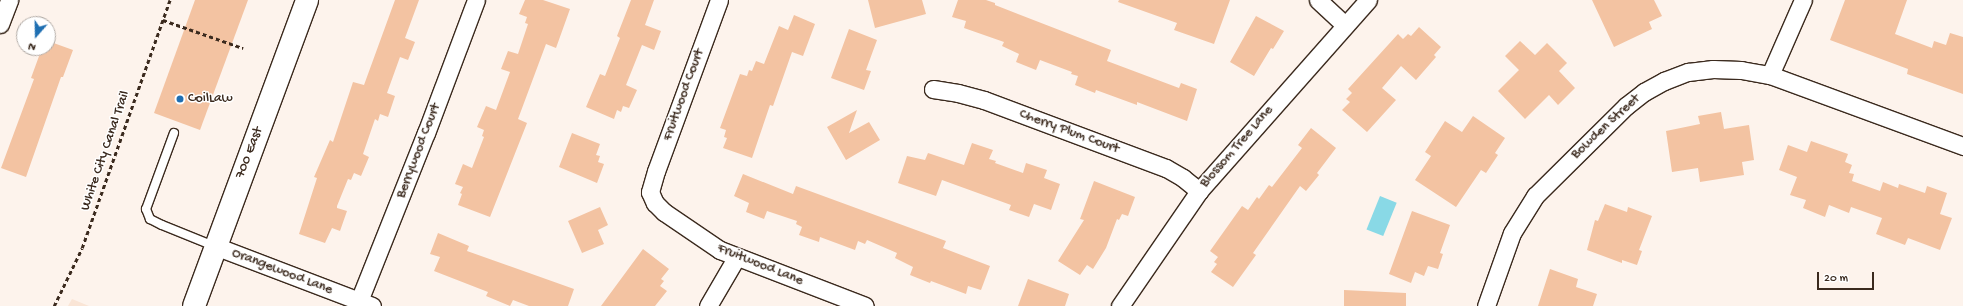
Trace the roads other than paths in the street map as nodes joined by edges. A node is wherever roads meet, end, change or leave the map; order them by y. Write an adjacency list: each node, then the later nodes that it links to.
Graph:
1 (9, 0): 8 (street)
2 (307, 0): 16 (main road, 700 East)
3 (476, 0): 18 (street, Berrywood Court)
4 (719, 0): 15 (street, Fruitwood Court)
5 (1318, 0): 9 (street)
6 (1368, 0): 9 (street, Blossom Tree Lane)
7 (1803, 0): 10 (street)
8 (0, 24)
9 (1345, 25): 14 (street, Blossom Tree Lane)
10 (1770, 75): 13 (street, Bowden Street); 23 (street, Bowden Street)
11 (933, 89): 14 (street, Cherry Plum Court)
12 (174, 133): 16 (lane)
13 (1963, 146)
14 (1199, 191): 22 (street, Blossom Tree Lane)
15 (650, 192): 17 (street, Fruitwood Lane)
16 (215, 246): 18 (street, Orangewood Lane); 19 (main road, 700 East)
17 (736, 258): 20 (street); 21 (street, Fruitwood Lane)
18 (366, 304)
19 (194, 306)
20 (708, 306)
21 (865, 306)
22 (1120, 306)
23 (1486, 306)

